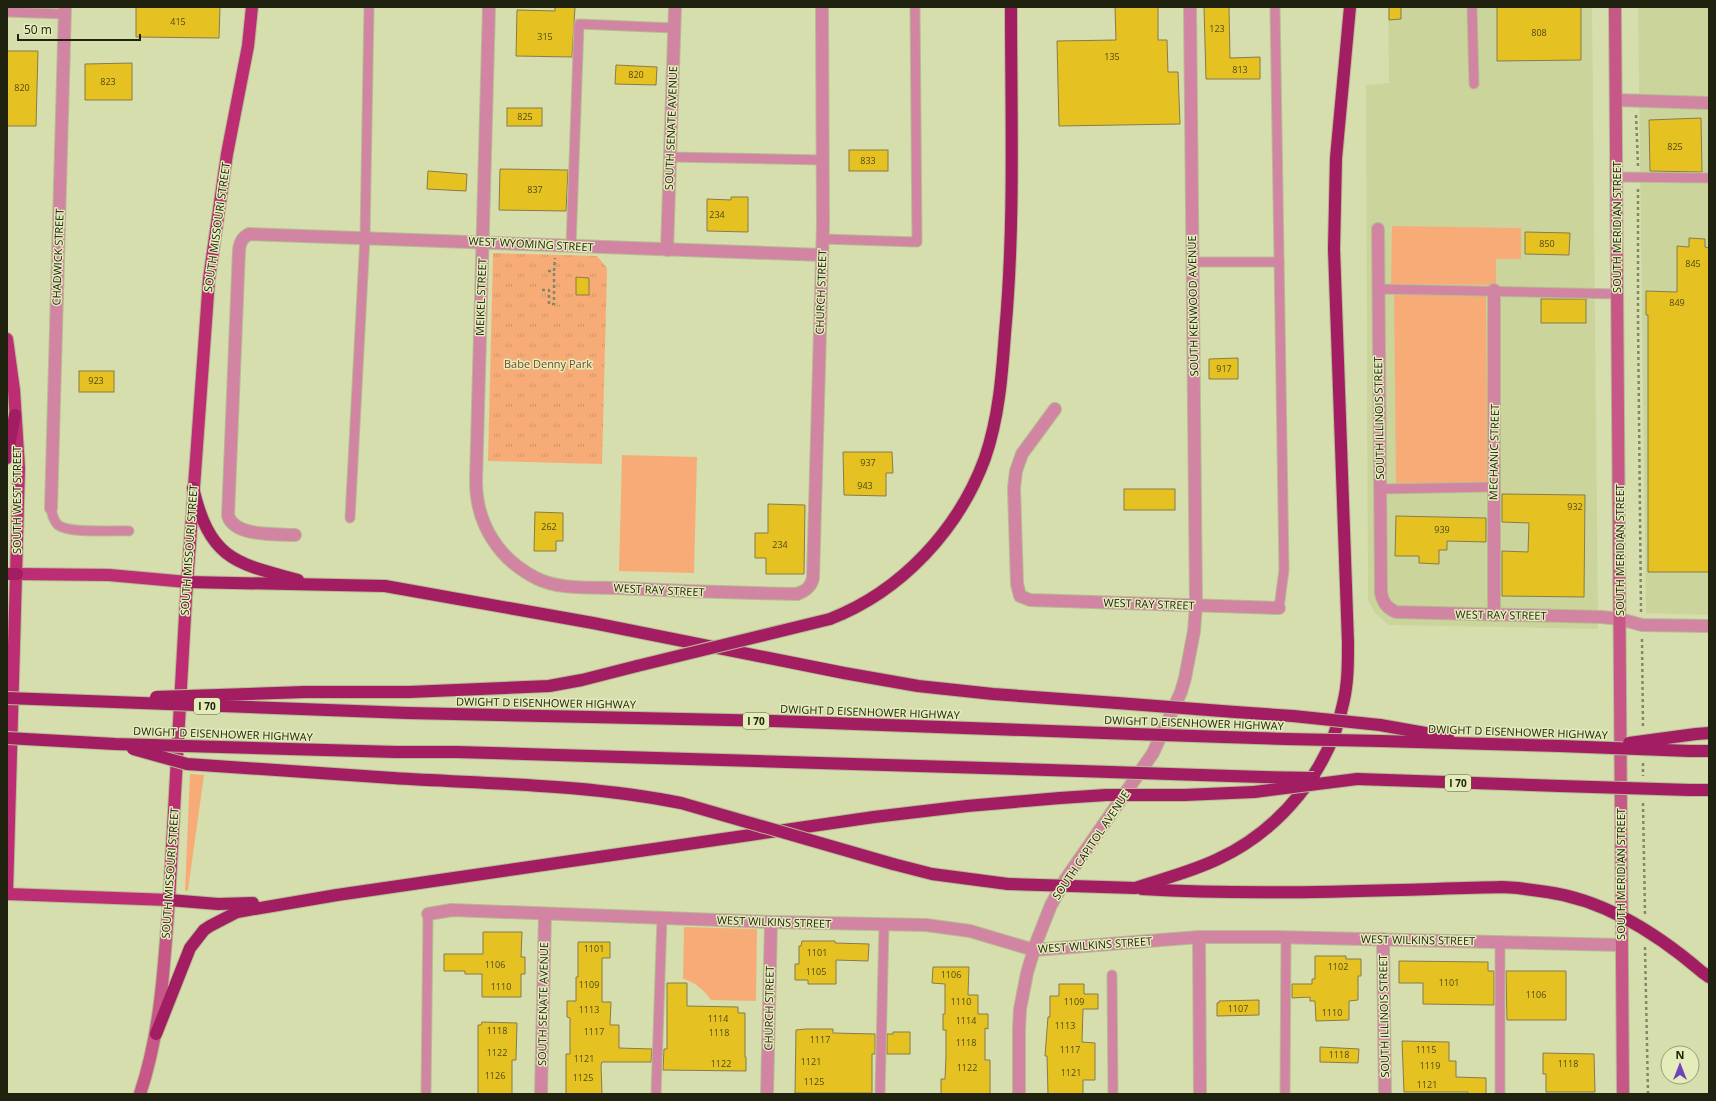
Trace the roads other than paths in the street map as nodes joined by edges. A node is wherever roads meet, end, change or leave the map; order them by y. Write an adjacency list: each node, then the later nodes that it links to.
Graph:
1 (252, 7): 40 (main road, SOUTH MISSOURI STREET)
2 (369, 7): 24 (lane)
3 (489, 7): 26 (street, MEIKEL STREET)
4 (675, 7): 15 (street, SOUTH SENATE AVENUE)
5 (822, 7): 20 (street, CHURCH STREET)
6 (915, 7): 25 (lane)
7 (1011, 7): 58 (highway, bridge)
8 (1190, 7): 30 (street, SOUTH KENWOOD AVENUE)
9 (1275, 7): 31 (lane)
10 (1350, 7): 67 (highway)
11 (1472, 7): 16 (lane)
12 (1616, 7): 17 (main road, SOUTH MERIDIAN STREET)
13 (65, 10): 14 (lane); 42 (street, CHADWICK STREET)
14 (7, 12)
15 (674, 28): 19 (street, SOUTH SENATE AVENUE); 27 (lane)
16 (1474, 84)
17 (1616, 100): 18 (street); 21 (main road, SOUTH MERIDIAN STREET)
18 (1709, 103)
19 (670, 157): 20 (lane); 28 (street, SOUTH SENATE AVENUE)
20 (823, 160): 25 (street, CHURCH STREET)
21 (1617, 177): 22 (lane); 34 (main road, SOUTH MERIDIAN STREET)
22 (1709, 178)
23 (1378, 229): 32 (street, SOUTH ILLINOIS STREET)
24 (365, 238): 26 (street, WEST WYOMING STREET); 43 (lane); 45 (street, WEST WYOMING STREET)
25 (823, 239): 29 (street, CHURCH STREET)
26 (483, 242): 27 (street, WEST WYOMING STREET); 46 (street, MEIKEL STREET)
27 (571, 246): 28 (street, WEST WYOMING STREET)
28 (667, 250): 29 (street, WEST WYOMING STREET)
29 (822, 255): 48 (street, CHURCH STREET)
30 (1192, 262): 31 (lane); 52 (street, SOUTH KENWOOD AVENUE)
31 (1279, 262): 53 (lane)
32 (1378, 289): 33 (lane); 41 (street, SOUTH ILLINOIS STREET)
33 (1494, 290): 34 (lane); 39 (street, MECHANIC STREET)
34 (1618, 294): 55 (main road, SOUTH MERIDIAN STREET)
35 (7, 339): 37 (main road, SOUTH WEST STREET)
36 (1055, 410): 52 (street, WEST RAY STREET)
37 (15, 415): 38 (highway); 47 (main road, SOUTH WEST STREET)
38 (7, 458)
39 (1493, 487): 41 (lane); 54 (street, MECHANIC STREET)
40 (193, 488): 49 (main road, SOUTH MISSOURI STREET); 50 (highway)
41 (1380, 489): 51 (street, SOUTH ILLINOIS STREET)
42 (51, 508): 44 (lane)
43 (350, 518)
44 (129, 531)
45 (295, 535)
46 (504, 555): 48 (street, WEST RAY STREET)
47 (12, 574): 49 (main road); 68 (main road, SOUTH WEST STREET)
48 (813, 578)
49 (187, 582): 50 (highway); 69 (main road, SOUTH MISSOURI STREET)
50 (317, 586): 61 (highway, bridge)
51 (1385, 605): 54 (street, WEST RAY STREET)
52 (1196, 606): 53 (street, WEST RAY STREET); 82 (street, SOUTH CAPITOL AVENUE)
53 (1279, 608)
54 (1494, 614): 55 (street, WEST RAY STREET)
55 (1620, 619): 56 (street, WEST RAY STREET); 81 (main road, SOUTH MERIDIAN STREET)
56 (1709, 626)
57 (7, 698): 58 (highway, DWIGHT D EISENHOWER HIGHWAY / I 70, bridge)
58 (46, 700): 61 (highway, DWIGHT D EISENHOWER HIGHWAY / I 70, bridge)
59 (1709, 733): 63 (highway, bridge)
60 (7, 738): 62 (highway, DWIGHT D EISENHOWER HIGHWAY / I 70, bridge)
61 (1485, 743): 63 (highway, DWIGHT D EISENHOWER HIGHWAY / I 70, bridge)
62 (115, 744): 65 (highway, DWIGHT D EISENHOWER HIGHWAY / I 70, bridge); 67 (highway, bridge)
63 (1595, 747): 64 (highway, DWIGHT D EISENHOWER HIGHWAY / I 70, bridge)
64 (1709, 751)
65 (1357, 780): 66 (highway, DWIGHT D EISENHOWER HIGHWAY / I 70, bridge); 71 (highway, bridge)
66 (1709, 790)
67 (1135, 888): 84 (highway, bridge)
68 (7, 894): 69 (main road); 70 (main road, SOUTH WEST STREET)
69 (169, 900): 71 (highway); 85 (main road, SOUTH MISSOURI STREET)
70 (7, 902)
71 (298, 902): 85 (highway)
72 (428, 914): 73 (street, WEST WILKINS STREET); 87 (lane)
73 (545, 914): 74 (street, WEST WILKINS STREET); 88 (street, SOUTH SENATE AVENUE)
74 (662, 918): 75 (street, WEST WILKINS STREET); 89 (lane)
75 (770, 922): 76 (street, WEST WILKINS STREET); 90 (street, CHURCH STREET)
76 (884, 924): 82 (street, WEST WILKINS STREET); 91 (lane)
77 (1199, 937): 78 (street, WEST WILKINS STREET); 82 (street, WEST WILKINS STREET); 94 (street)
78 (1286, 937): 79 (street, WEST WILKINS STREET); 95 (lane)
79 (1383, 939): 80 (street, WEST WILKINS STREET); 96 (street, SOUTH ILLINOIS STREET)
80 (1500, 942): 81 (street, WEST WILKINS STREET); 97 (lane)
81 (1621, 945): 98 (main road, SOUTH MERIDIAN STREET)
82 (1034, 950): 92 (street, SOUTH CAPITOL AVENUE)
83 (1112, 975): 93 (lane)
84 (1706, 975)
85 (156, 1034): 86 (main road, SOUTH MISSOURI STREET)
86 (140, 1094)
87 (426, 1094)
88 (541, 1094)
89 (656, 1094)
90 (767, 1094)
91 (880, 1094)
92 (1019, 1094)
93 (1113, 1094)
94 (1200, 1094)
95 (1285, 1094)
96 (1385, 1094)
97 (1500, 1094)
98 (1623, 1094)

